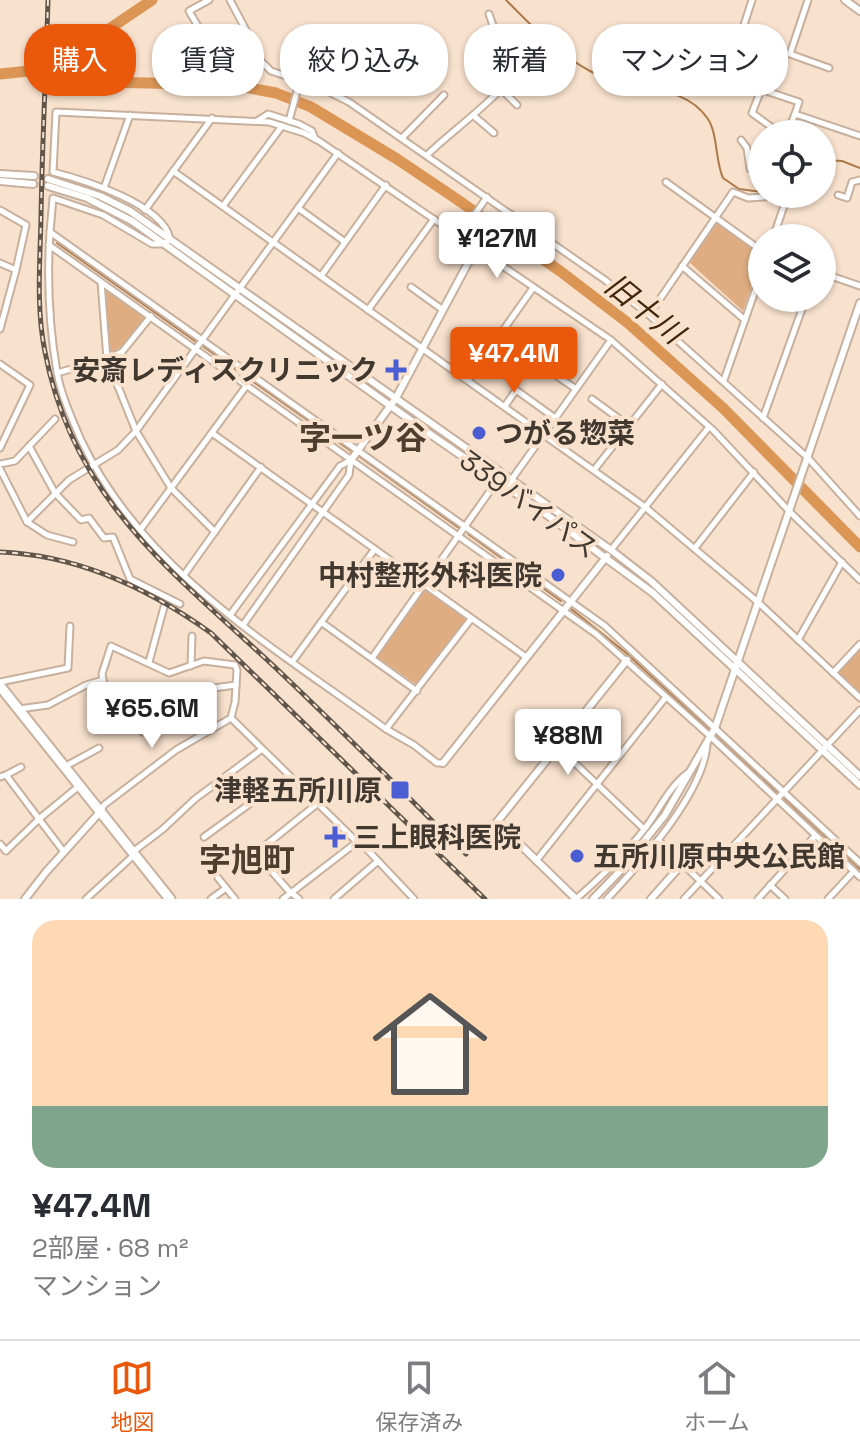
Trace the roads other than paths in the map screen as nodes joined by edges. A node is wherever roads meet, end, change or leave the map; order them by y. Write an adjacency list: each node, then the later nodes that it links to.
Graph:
1 (209, 0): 8 (street)
2 (230, 0): 9 (street)
3 (752, 0): 11 (street)
4 (808, 0): 12 (street)
5 (845, 0): 6 (street)
6 (860, 11)
7 (489, 14): 10 (street)
8 (197, 24)
9 (243, 24)
10 (492, 24)
11 (744, 24)
12 (829, 68)
13 (296, 96): 25 (street)
14 (335, 96): 32 (street)
15 (443, 96): 32 (street)
16 (493, 96): 23 (street)
17 (508, 96): 20 (street)
18 (759, 96): 26 (street)
19 (780, 96): 21 (street)
20 (517, 105)
21 (795, 114): 27 (street); 31 (street)
22 (130, 115): 24 (street); 45 (street); 45 (street)
23 (474, 116): 30 (street); 36 (street)
24 (212, 118): 28 (street); 38 (street)
25 (289, 120): 28 (street); 33 (street)
26 (762, 120)
27 (793, 120)
28 (256, 121): 29 (street)
29 (282, 126): 33 (street); 49 (street)
30 (494, 133)
31 (860, 136)
32 (402, 138): 36 (street)
33 (315, 139): 35 (street)
34 (741, 140): 37 (street)
35 (338, 153): 44 (street); 50 (street)
36 (427, 155): 47 (street)
37 (748, 155)
38 (173, 171): 49 (street); 52 (street)
39 (0, 174): 41 (street)
40 (860, 180): 46 (street)
41 (0, 181)
42 (666, 182): 53 (street)
43 (48, 183): 57 (street)
44 (386, 185): 54 (street); 60 (street)
45 (104, 188): 52 (street)
46 (838, 195)
47 (486, 198): 56 (street); 78 (street)
48 (748, 198): 53 (street)
49 (223, 206): 59 (street)
50 (298, 208): 59 (street); 60 (street)
51 (0, 210): 65 (street)
52 (145, 210): 57 (street)
53 (716, 218): 58 (street); 64 (street)
54 (434, 219): 56 (street); 74 (street)
55 (50, 232): 57 (street); 61 (street); 83 (street)
56 (459, 237): 62 (street)
57 (167, 241): 72 (street)
58 (748, 241)
59 (274, 242): 66 (street); 72 (street)
60 (345, 242): 66 (street)
61 (49, 245): 68 (street); 89 (street)
62 (476, 248): 71 (street); 75 (street)
63 (0, 263): 65 (street)
64 (682, 266): 78 (street); 80 (street)
65 (16, 270): 81 (street)
66 (321, 276): 74 (street)
67 (836, 278): 69 (street)
68 (100, 281): 79 (street); 87 (street)
69 (860, 286)
70 (411, 287): 75 (street)
71 (533, 288): 82 (street); 84 (street)
72 (238, 291): 83 (street); 95 (street); 98 (street, 339バイパス)
73 (860, 303): 113 (street)
74 (368, 310): 85 (street)
75 (443, 310): 85 (street)
76 (749, 312): 80 (street)
77 (801, 312): 100 (street)
78 (649, 315): 91 (street)
79 (151, 316): 86 (street); 87 (street)
80 (746, 321): 91 (street)
81 (0, 329)
82 (499, 337): 90 (street); 94 (street)
83 (202, 340): 86 (street); 111 (street)
84 (611, 340): 92 (street); 94 (street)
85 (422, 348): 90 (street); 95 (street)
86 (195, 349): 93 (street); 105 (street)
87 (107, 359): 89 (street); 105 (street)
88 (0, 364): 110 (street)
89 (57, 373): 114 (street)
90 (468, 380): 97 (street)
91 (724, 380): 100 (street)
92 (662, 384): 103 (street); 104 (street)
93 (247, 385): 106 (street); 112 (street)
94 (576, 389): 99 (street)
95 (396, 398): 98 (street); 119 (street)
96 (592, 399): 103 (street)
97 (505, 406): 99 (street); 107 (street)
98 (391, 407): 111 (street); 119 (street, 339バイパス)
99 (555, 418): 107 (street)
100 (763, 418): 113 (street)
101 (55, 419): 109 (street)
102 (587, 424): 108 (street)
103 (629, 426): 108 (street)
104 (709, 427): 118 (street); 124 (street)
105 (136, 431): 114 (street); 121 (street)
106 (212, 433): 116 (street); 121 (street)
107 (543, 434): 117 (street); 120 (street)
108 (614, 444): 117 (street)
109 (29, 446): 115 (street); 122 (street)
110 (0, 448)
111 (359, 450): 112 (street); 129 (street)
112 (351, 460): 123 (street); 125 (street); 132 (street)
113 (807, 461): 126 (street); 127 (street)
114 (93, 465): 122 (street); 130 (street)
115 (0, 466): 128 (street)
116 (261, 467): 123 (street); 131 (street)
117 (594, 470): 124 (street)
118 (754, 472): 126 (street); 134 (street)
119 (500, 477): 120 (street); 129 (street)
120 (509, 483): 136 (street); 137 (street, 339バイパス)
121 (171, 488): 130 (street); 131 (street)
122 (55, 493): 128 (street); 144 (street)
123 (312, 504): 125 (street); 147 (street)
124 (645, 507): 134 (street); 136 (street)
125 (324, 512): 135 (street); 150 (street)
126 (790, 512): 138 (street); 143 (street)
127 (860, 516)
128 (27, 522): 133 (street)
129 (466, 525): 132 (street); 142 (street)
130 (140, 530): 139 (street)
131 (215, 532): 139 (street)
132 (459, 535): 141 (street); 146 (street)
133 (73, 542)
134 (695, 548): 143 (street)
135 (374, 550): 141 (street); 149 (street)
136 (611, 550): 137 (street); 160 (street)
137 (605, 558): 142 (street); 162 (street, 339バイパス)
138 (842, 562): 140 (street); 153 (street)
139 (184, 575): 147 (street)
140 (860, 580)
141 (423, 585): 148 (street); 156 (street)
142 (570, 600): 146 (street); 178 (street)
143 (759, 603): 153 (street); 160 (street)
144 (180, 604)
145 (164, 607): 158 (street)
146 (563, 609): 155 (street); 157 (street)
147 (230, 615): 150 (street)
148 (471, 619): 155 (street); 167 (street)
149 (321, 622): 156 (street); 159 (street)
150 (243, 625): 159 (street)
151 (70, 626): 165 (street)
152 (192, 636): 161 (street)
153 (798, 640): 163 (street)
154 (860, 644): 163 (street)
155 (526, 657): 187 (street)
156 (372, 658): 167 (street)
157 (627, 660): 171 (street); 183 (street)
158 (149, 662): 161 (street); 164 (street)
159 (292, 662): 179 (street)
160 (739, 662): 162 (street); 185 (street)
161 (191, 666): 166 (street)
162 (736, 671): 178 (street); 185 (street, 339バイパス)
163 (833, 673): 172 (street)
164 (103, 680): 170 (street); 174 (street)
165 (0, 684): 174 (highway)
166 (236, 685): 173 (street); 177 (street)
167 (417, 691): 179 (street)
168 (130, 692): 169 (street); 170 (street); 180 (street)
169 (149, 692)
170 (108, 696): 176 (street)
171 (666, 697): 181 (street); 195 (street)
172 (860, 698)
173 (165, 702)
174 (19, 709): 189 (highway)
175 (860, 710): 185 (street)
176 (114, 717)
177 (231, 718): 186 (street); 200 (street)
178 (715, 728): 181 (street); 197 (street)
179 (386, 729): 187 (street)
180 (142, 732)
181 (711, 737): 182 (street); 198 (street)
182 (707, 745): 190 (street); 205 (street)
183 (558, 747): 195 (street); 211 (street)
184 (99, 748): 189 (street)
185 (824, 748): 193 (street); 196 (street, 339バイパス); 197 (street)
186 (261, 750): 192 (street); 209 (street)
187 (443, 763)
188 (21, 767): 191 (street)
189 (65, 767): 194 (highway)
190 (693, 769): 202 (street); 231 (street)
191 (3, 776): 201 (street)
192 (288, 776): 199 (street); 204 (street)
193 (860, 776)
194 (79, 785): 200 (highway); 201 (street)
195 (598, 785): 202 (street); 211 (street)
196 (860, 785)
197 (784, 793): 198 (street); 212 (street)
198 (778, 799): 203 (street); 217 (street)
199 (317, 804): 206 (street); 220 (street)
200 (100, 812): 208 (street); 209 (highway)
201 (39, 819): 207 (street); 208 (street)
202 (644, 829): 230 (street)
203 (815, 836): 214 (street); 218 (street)
204 (204, 837)
205 (658, 840): 213 (street); 232 (street)
206 (357, 842): 210 (street); 220 (street)
207 (0, 844)
208 (64, 852): 221 (street)
209 (133, 853): 222 (street); 223 (highway)
210 (378, 861): 228 (street); 229 (street)
211 (536, 861): 230 (street)
212 (860, 863)
213 (682, 864): 217 (street); 233 (street)
214 (854, 871): 215 (street); 238 (street)
215 (860, 877)
216 (218, 878): 219 (street)
217 (700, 882): 234 (street); 235 (street)
218 (770, 885): 236 (street); 237 (street)
219 (226, 887): 224 (street); 225 (street)
220 (292, 892): 226 (street); 227 (street)
221 (25, 899)
222 (86, 899)
223 (170, 899)
224 (211, 899)
225 (235, 899)
226 (283, 899)
227 (299, 899)
228 (334, 899)
229 (414, 899)
230 (576, 899)
231 (593, 899)
232 (607, 899)
233 (651, 899)
234 (684, 899)
235 (719, 899)
236 (758, 899)
237 (785, 899)
238 (828, 899)

